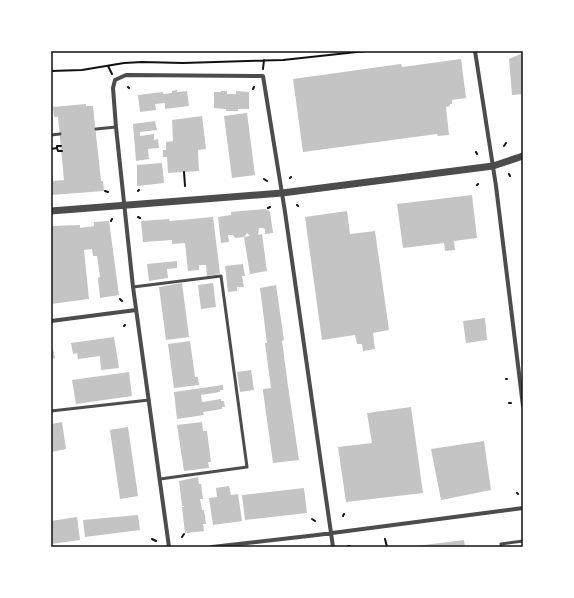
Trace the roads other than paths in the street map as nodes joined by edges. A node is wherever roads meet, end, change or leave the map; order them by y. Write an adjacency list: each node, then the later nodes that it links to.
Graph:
1 (475, 51): 7 (street)
2 (116, 127): 3 (lane); 8 (street); 9 (street)
3 (96, 129)
4 (60, 134): 5 (lane)
5 (51, 135)
6 (523, 156): 7 (street)
7 (493, 166): 8 (street); 14 (street)
8 (282, 193): 9 (street); 20 (street)
9 (124, 206): 10 (street); 11 (street)
10 (51, 211)
11 (133, 287): 12 (street); 18 (lane)
12 (136, 310): 13 (street); 15 (street)
13 (51, 322)
14 (522, 386): 16 (street)
15 (148, 400): 17 (lane); 18 (street)
16 (523, 406)
17 (51, 411)
18 (160, 479): 22 (street)
19 (523, 508): 20 (street)
20 (331, 533): 23 (street); 24 (street)
21 (523, 541): 25 (lane)
22 (169, 547)
23 (212, 547)
24 (332, 547)
25 (502, 547)

